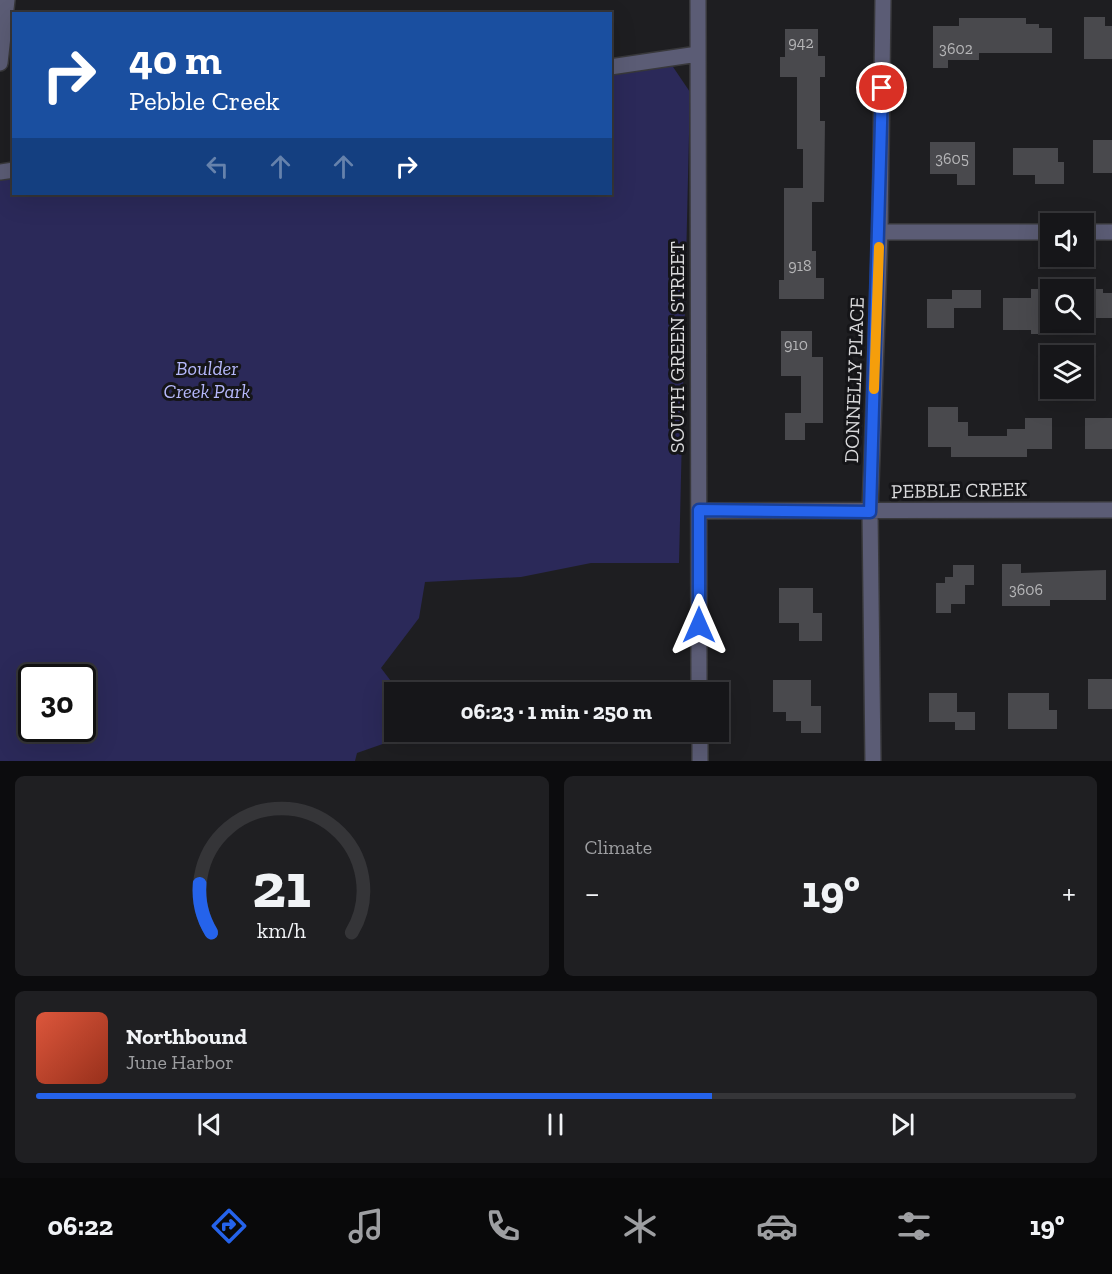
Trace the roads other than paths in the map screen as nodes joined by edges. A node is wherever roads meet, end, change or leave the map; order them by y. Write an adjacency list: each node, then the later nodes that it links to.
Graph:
1 (7, 0): 5 (street)
2 (698, 0): 4 (street, SOUTH GREEN STREET)
3 (883, 0): 7 (street, DONNELLY PLACE)
4 (698, 54): 6 (street); 11 (street, SOUTH GREEN STREET)
5 (0, 63)
6 (612, 68)
7 (880, 232): 8 (street); 13 (street, DONNELLY PLACE)
8 (1040, 232)
9 (1094, 232): 10 (street)
10 (1112, 232)
11 (699, 510): 13 (street, PEBBLE CREEK); 14 (street, SOUTH GREEN STREET)
12 (1112, 510): 13 (street, PEBBLE CREEK)
13 (870, 512): 17 (street, DONNELLY PLACE)
14 (699, 682)
15 (700, 742): 16 (street)
16 (700, 761)
17 (873, 761)

